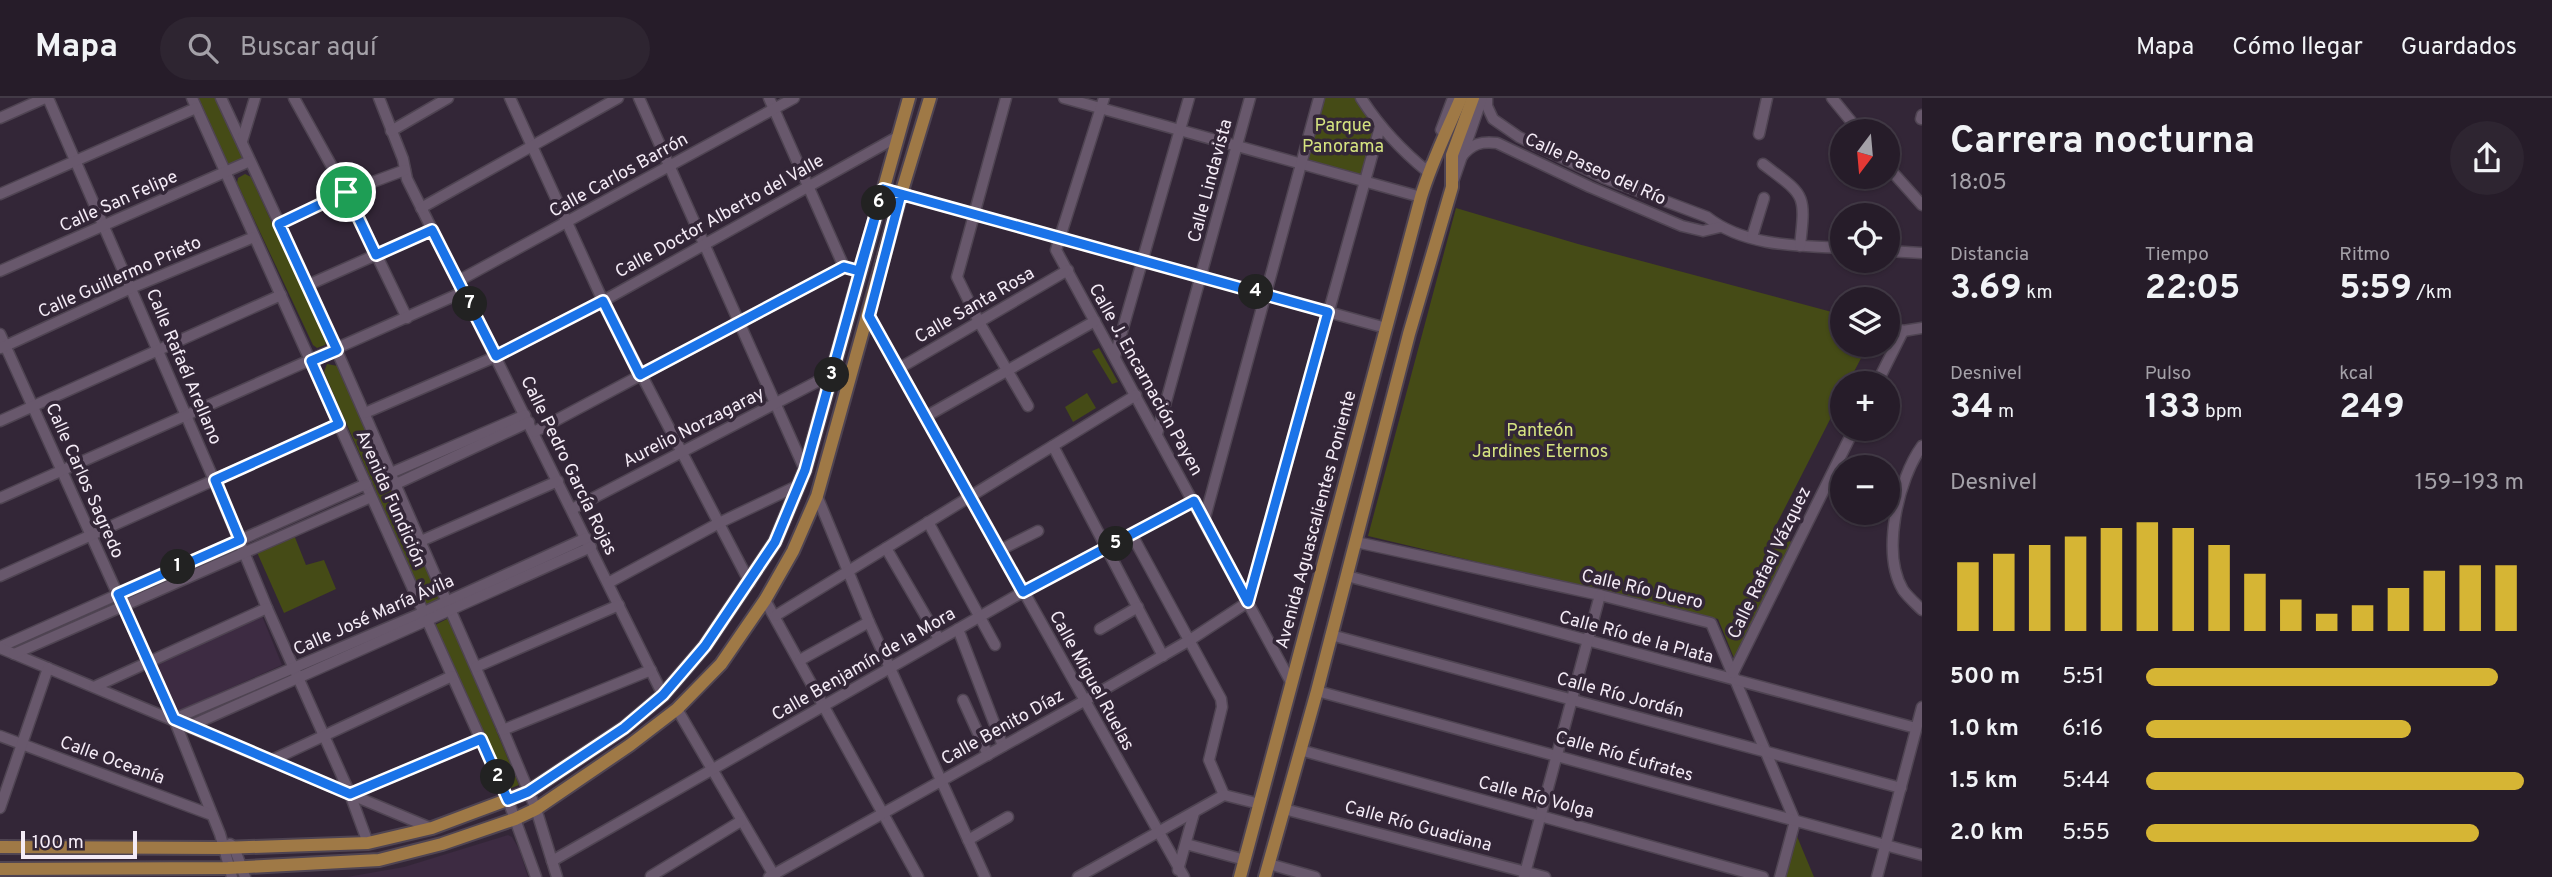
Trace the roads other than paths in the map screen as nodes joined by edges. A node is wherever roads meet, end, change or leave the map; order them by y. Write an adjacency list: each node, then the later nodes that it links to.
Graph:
1 (47, 98): 29 (street); 40 (street, Calle Rafaél Arellano)
2 (221, 98): 36 (street, Avenida Fundición)
3 (255, 98): 36 (street)
4 (294, 98): 53 (street)
5 (379, 98): 33 (street, Calle Pedro García Rojas)
6 (448, 98): 33 (street)
7 (510, 98): 38 (street)
8 (618, 98): 38 (street)
9 (639, 98): 44 (street)
10 (769, 98): 28 (street)
11 (794, 98): 28 (street, Calle Carlos Barrón)
12 (909, 98): 35 (main road)
13 (930, 98): 55 (main road)
14 (1006, 98): 60 (street)
15 (1064, 98): 27 (street)
16 (1189, 98): 32 (street)
17 (1250, 98): 37 (street, Calle Lindavista)
18 (1318, 98): 42 (street)
19 (1360, 98): 31 (street)
20 (1453, 98): 47 (street, Avenida Aguascalientes Poniente)
21 (1461, 98): 47 (main road, Avenida Aguascalientes Poniente)
22 (1473, 98): 51 (main road)
23 (1484, 98): 39 (street); 64 (street, Calle Paseo del Río)
24 (1768, 98): 34 (street)
25 (1832, 98): 30 (street)
26 (194, 103): 40 (street); 46 (street, Avenida Fundición)
27 (1102, 103): 32 (street); 68 (street)
28 (774, 109): 44 (street, Calle Carlos Barrón); 50 (street)
29 (0, 118)
30 (1849, 119)
31 (1380, 127): 47 (street); 49 (street)
32 (1180, 130): 37 (street); 75 (street)
33 (391, 131): 45 (street, Calle Pedro García Rojas)
34 (1759, 134)
35 (899, 136): 50 (street, Calle Doctor Alberto del Valle); 52 (main road)
36 (242, 142): 41 (street, Avenida Fundición)
37 (1237, 146): 42 (street); 80 (street, Calle Lindavista)
38 (531, 147): 59 (street); 61 (street)
39 (1462, 156): 51 (street); 64 (street, Calle Paseo del Río)
40 (75, 160): 54 (street); 63 (street, Calle Rafaél Arellano)
41 (250, 161): 46 (street, Calle San Felipe); 62 (street, Avenida Fundición)
42 (1301, 164): 49 (street); 86 (street)
43 (1763, 164): 70 (street)
44 (668, 165): 61 (street, Calle Carlos Barrón); 69 (street)
45 (405, 170): 53 (street); 59 (street, Calle Pedro García Rojas)
46 (225, 172): 63 (street, Calle San Felipe); 66 (street, Avenida Fundición)
47 (1428, 172): 56 (main road, Avenida Aguascalientes Poniente)
48 (1900, 180): 58 (street)
49 (1365, 182): 56 (street); 88 (street)
50 (808, 185): 69 (street, Calle Doctor Alberto del Valle); 76 (street)
51 (1452, 187): 147 (main road)
52 (883, 189): 55 (street); 79 (main road)
53 (346, 192): 62 (street); 74 (street)
54 (0, 194)
55 (901, 194): 60 (street); 89 (main road)
56 (1421, 197): 94 (main road, Avenida Aguascalientes Poniente)
57 (1765, 198): 67 (street)
58 (1922, 205)
59 (421, 208): 65 (street, Calle Pedro García Rojas)
60 (974, 215): 68 (street); 92 (street)
61 (567, 223): 81 (street, Calle Carlos Barrón); 87 (street)
62 (279, 224): 82 (street, Avenida Fundición)
63 (105, 226): 78 (street, Calle San Felipe); 83 (street, Calle Rafaél Arellano)
64 (1720, 227): 67 (street, Calle Paseo del Río)
65 (432, 230): 74 (street); 81 (street, Calle Pedro García Rojas)
66 (254, 237): 83 (street, Calle Guillermo Prieto); 85 (street, Avenida Fundición)
67 (1752, 237): 70 (street, Calle Paseo del Río)
68 (1060, 239): 75 (street); 77 (street, Calle J. Encarnación Payen)
69 (703, 244): 87 (street, Calle Doctor Alberto del Valle); 93 (street)
70 (1800, 246): 71 (street, Calle Paseo del Río)
71 (1830, 247)
72 (1900, 252): 73 (street)
73 (1922, 253)
74 (376, 255): 82 (street); 90 (street)
75 (1143, 261): 80 (street); 103 (street)
76 (844, 267): 79 (street); 93 (street)
77 (1068, 270): 91 (street, Calle J. Encarnación Payen); 92 (street, Calle Santa Rosa)
78 (0, 271)
79 (859, 271): 108 (main road)
80 (1201, 277): 86 (street); 120 (street, Calle Lindavista)
81 (458, 281): 84 (street, Calle Pedro García Rojas)
82 (308, 285): 101 (street, Avenida Fundición)
83 (131, 288): 99 (street, Calle Guillermo Prieto); 100 (street, Calle Rafaél Arellano)
84 (463, 292): 90 (street); 102 (street, Calle Pedro García Rojas)
85 (281, 295): 100 (street); 104 (street, Avenida Fundición)
86 (1266, 295): 88 (street); 139 (street)
87 (603, 301): 102 (street, Calle Doctor Alberto del Valle); 109 (street)
88 (1328, 312): 94 (street); 162 (street)
89 (869, 316): 105 (street, Calle Miguel Ruelas); 133 (main road)
90 (407, 318): 101 (street)
91 (1095, 321): 103 (street, Calle J. Encarnación Payen); 106 (street)
92 (979, 322): 105 (street, Calle Santa Rosa); 106 (street)
93 (739, 323): 109 (street); 111 (street)
94 (1386, 328): 192 (main road, Avenida Aguascalientes Poniente)
95 (1922, 328): 97 (street)
96 (1900, 330): 97 (street)
97 (1903, 331): 107 (street)
98 (0, 334): 99 (street, Calle Carlos Sagredo)
99 (3, 347): 113 (street, Calle Carlos Sagredo)
100 (159, 350): 113 (street); 115 (street, Calle Rafaél Arellano)
101 (337, 350): 104 (street); 114 (street, Avenida Fundición)
102 (496, 356): 114 (street, Calle Doctor Alberto del Valle); 118 (street, Calle Pedro García Rojas)
103 (1115, 356): 110 (street, Calle J. Encarnación Payen)
104 (311, 361): 115 (street); 119 (street, Avenida Fundición)
105 (898, 369): 116 (street, Calle Miguel Ruelas)
106 (1006, 370): 112 (street); 116 (street)
107 (1883, 371)
108 (832, 374): 111 (street, Aurelio Norzagaray); 126 (main road)
109 (640, 375): 118 (street); 124 (street)
110 (1136, 395): 120 (street, Calle J. Encarnación Payen); 122 (street)
111 (775, 404): 124 (street, Aurelio Norzagaray); 126 (street)
112 (1028, 406)
113 (33, 407): 117 (street); 125 (street, Calle Carlos Sagredo)
114 (365, 413): 127 (street, Avenida Fundición)
115 (186, 416): 125 (street); 128 (street, Calle Rafaél Arellano)
116 (925, 417): 134 (street, Calle Miguel Ruelas)
117 (0, 421)
118 (529, 423): 127 (street); 129 (street, Calle Pedro García Rojas); 131 (street)
119 (339, 424): 128 (street); 130 (street, Avenida Fundición)
120 (1157, 434): 137 (street, Calle J. Encarnación Payen)
121 (1848, 441): 191 (street, Calle Rafael Vázquez)
122 (1053, 446): 134 (street); 150 (street)
123 (1922, 446): 168 (street)
124 (681, 453): 138 (street, Aurelio Norzagaray); 141 (street)
125 (62, 470): 136 (street); 143 (street, Calle Carlos Sagredo)
126 (805, 470): 132 (main road)
127 (391, 473): 131 (street, Avenida Fundición)
128 (215, 480): 143 (street); 145 (street, Calle Rafaél Arellano)
129 (558, 481): 138 (street, Calle Pedro García Rojas); 146 (street)
130 (366, 484): 135 (street, Avenida Fundición); 145 (street)
131 (396, 484): 146 (street, Avenida Fundición)
132 (799, 485): 141 (street); 157 (main road)
133 (817, 496): 153 (street); 161 (main road)
134 (970, 496): 140 (street); 151 (street, Calle Miguel Ruelas)
135 (372, 497): 152 (street); 170 (street, Avenida Fundición)
136 (0, 498)
137 (1194, 501): 139 (street, Calle J. Encarnación Payen); 144 (street, Calle Benjamín de la Mora)
138 (572, 509): 148 (street, Calle Pedro García Rojas)
139 (1204, 521): 162 (street, Calle J. Encarnación Payen)
140 (928, 522): 149 (street); 171 (street)
141 (719, 523): 156 (street); 157 (street)
142 (1038, 531): 151 (street)
143 (91, 535): 154 (street); 159 (street, Calle Carlos Sagredo)
144 (1132, 535): 150 (street, Calle Benjamín de la Mora); 177 (street)
145 (240, 540): 152 (street, Calle Rafaél Arellano); 159 (street)
146 (421, 541): 164 (street, Avenida Fundición)
147 (1356, 542): 155 (main road); 160 (street, Calle Río Duero)
148 (588, 543): 156 (street, Calle Pedro García Rojas); 164 (street, Calle José María Ávila)
149 (886, 548): 153 (street); 176 (street)
150 (1107, 548): 158 (street, Calle Benjamín de la Mora); 166 (street)
151 (1000, 550): 158 (street, Calle Miguel Ruelas)
152 (245, 552): 163 (street); 167 (street, Calle Rafaél Arellano)
153 (847, 572): 169 (street); 172 (street)
154 (0, 576)
155 (1347, 576): 175 (main road); 178 (street, Calle Río de la Plata)
156 (608, 583): 165 (street, Calle Pedro García Rojas)
157 (750, 583): 195 (main road)
158 (1023, 592): 171 (street, Calle Benjamín de la Mora); 198 (street, Calle Miguel Ruelas)
159 (118, 594): 163 (street, Calle Carlos Sagredo); 180 (street)
160 (1600, 595): 178 (street); 191 (street, Calle Río Duero)
161 (765, 600): 169 (street); 201 (main road)
162 (1248, 602): 177 (street, Calle Benito Díaz); 192 (street, Calle J. Encarnación Payen)
163 (123, 606): 181 (street); 184 (street, Calle Carlos Sagredo)
164 (449, 606): 170 (street, Calle José María Ávila); 185 (street, Avenida Fundición)
165 (619, 606): 185 (street); 188 (street, Calle Pedro García Rojas)
166 (1138, 607): 174 (street); 182 (street)
167 (267, 608): 184 (street); 189 (street, Calle Rafaél Arellano)
168 (1922, 610)
169 (775, 616): 183 (street)
170 (424, 617): 189 (street, Calle José María Ávila); 190 (street, Avenida Fundición)
171 (980, 617): 173 (street, Calle Benjamín de la Mora); 179 (street)
172 (869, 622): 183 (street); 187 (street)
173 (958, 629): 176 (street, Calle Benjamín de la Mora); 210 (street)
174 (1100, 629)
175 (1331, 635): 194 (main road); 196 (street, Calle Río Jordán)
176 (939, 639): 187 (street, Calle Benjamín de la Mora)
177 (1190, 640): 182 (street, Calle Benito Díaz); 221 (street)
178 (1587, 641): 191 (street, Calle Río de la Plata); 196 (street)
179 (995, 645)
180 (0, 647): 181 (street)
181 (14, 654): 186 (street)
182 (1163, 656): 198 (street, Calle Benito Díaz)
183 (800, 660): 199 (street)
184 (148, 662): 193 (street); 202 (street, Calle Carlos Sagredo)
185 (475, 667): 205 (street, Avenida Fundición)
186 (48, 668): 193 (street); 209 (street)
187 (889, 668): 199 (street, Calle Benjamín de la Mora); 217 (street)
188 (651, 670): 195 (street, Calle Pedro García Rojas); 205 (street)
189 (296, 673): 202 (street, Calle José María Ávila); 203 (street, Calle José María Ávila); 206 (street, Calle Rafaél Arellano)
190 (452, 676): 206 (street); 208 (street, Avenida Fundición)
191 (1735, 677): 204 (street, Calle Río de la Plata); 212 (street, Calle Río Duero)
192 (1292, 684): 223 (main road, Avenida Aguascalientes Poniente)
193 (94, 687): 202 (street)
194 (1317, 691): 211 (main road); 213 (street, Calle Río Éufrates)
195 (663, 695): 219 (main road)
196 (1572, 699): 212 (street, Calle Río Jordán); 213 (street)
197 (963, 700): 214 (street)
198 (1084, 701): 210 (street, Calle Benito Díaz); 236 (street, Calle Miguel Ruelas)
199 (825, 706): 216 (street, Calle Benjamín de la Mora); 227 (street)
200 (1922, 707): 204 (street)
201 (677, 709): 216 (street); 225 (main road)
202 (174, 719): 203 (street); 229 (street, Calle Carlos Sagredo)
203 (190, 726): 215 (street)
204 (1916, 728): 218 (street)
205 (503, 730): 219 (street, Avenida Fundición)
206 (323, 735): 215 (street); 220 (street, Calle Rafaél Arellano)
207 (0, 736): 209 (street, Calle Oceanía)
208 (481, 739): 220 (street); 222 (street, Avenida Fundición)
209 (22, 744): 224 (street); 229 (street, Calle Oceanía)
210 (1003, 746): 214 (street, Calle Benito Díaz)
211 (1300, 750): 226 (main road); 230 (street, Calle Río Volga)
212 (1767, 753): 218 (street, Calle Río Jordán); 234 (street, Calle Río Duero)
213 (1557, 754): 230 (street); 234 (street, Calle Río Éufrates)
214 (988, 755): 217 (street, Calle Benito Díaz)
215 (272, 760): 220 (street)
216 (713, 771): 233 (street); 245 (street, Calle Benjamín de la Mora)
217 (940, 781): 227 (street, Calle Benito Díaz); 237 (street)
218 (1901, 788): 240 (street)
219 (528, 792): 222 (main road); 225 (street, Avenida Fundición)
220 (350, 794): 235 (street); 238 (street, Calle Rafaél Arellano)
221 (1224, 795): 223 (street); 228 (street)
222 (508, 800): 232 (street, Avenida Fundición); 235 (main road)
223 (1261, 804): 244 (main road, Avenida Aguascalientes Poniente)
224 (0, 808)
225 (536, 808): 232 (main road); 245 (street, Avenida Fundición)
226 (1284, 809): 247 (main road); 252 (street, Calle Río Guadiana)
227 (883, 812): 254 (street, Calle Benito Díaz); 257 (street)
228 (1194, 813): 236 (street); 239 (street)
229 (212, 815): 242 (street, Calle Carlos Sagredo)
230 (1541, 816): 252 (street); 263 (street, Calle Río Volga)
231 (1008, 817): 237 (street)
232 (515, 819): 248 (main road); 255 (street, Avenida Fundición)
233 (741, 821): 253 (street); 254 (street)
234 (1795, 821): 240 (street, Calle Río Éufrates); 264 (street)
235 (432, 828): 238 (main road)
236 (1158, 833): 251 (street, Calle Miguel Ruelas); 259 (street)
237 (968, 840): 258 (street)
238 (368, 843): 242 (main road)
239 (1185, 844): 244 (street); 251 (street)
240 (1885, 846): 243 (street, Calle Río Éufrates); 265 (street)
241 (0, 847): 242 (main road)
242 (228, 847): 250 (street)
243 (1922, 855)
244 (1245, 860): 260 (main road, Avenida Aguascalientes Poniente)
245 (552, 861): 256 (street, Avenida Fundición)
246 (0, 869): 249 (main road)
247 (1267, 871): 261 (street)
248 (262, 872): 250 (main road)
249 (57, 873): 250 (main road)
250 (236, 873)
251 (1180, 874)
252 (1525, 874): 262 (street, Calle Río Guadiana)
253 (651, 876)
254 (773, 876)
255 (537, 877)
256 (557, 877)
257 (918, 877)
258 (985, 877)
259 (1078, 877)
260 (1240, 877)
261 (1315, 877)
262 (1545, 877)
263 (1763, 877)
264 (1780, 877)
265 (1877, 877)

